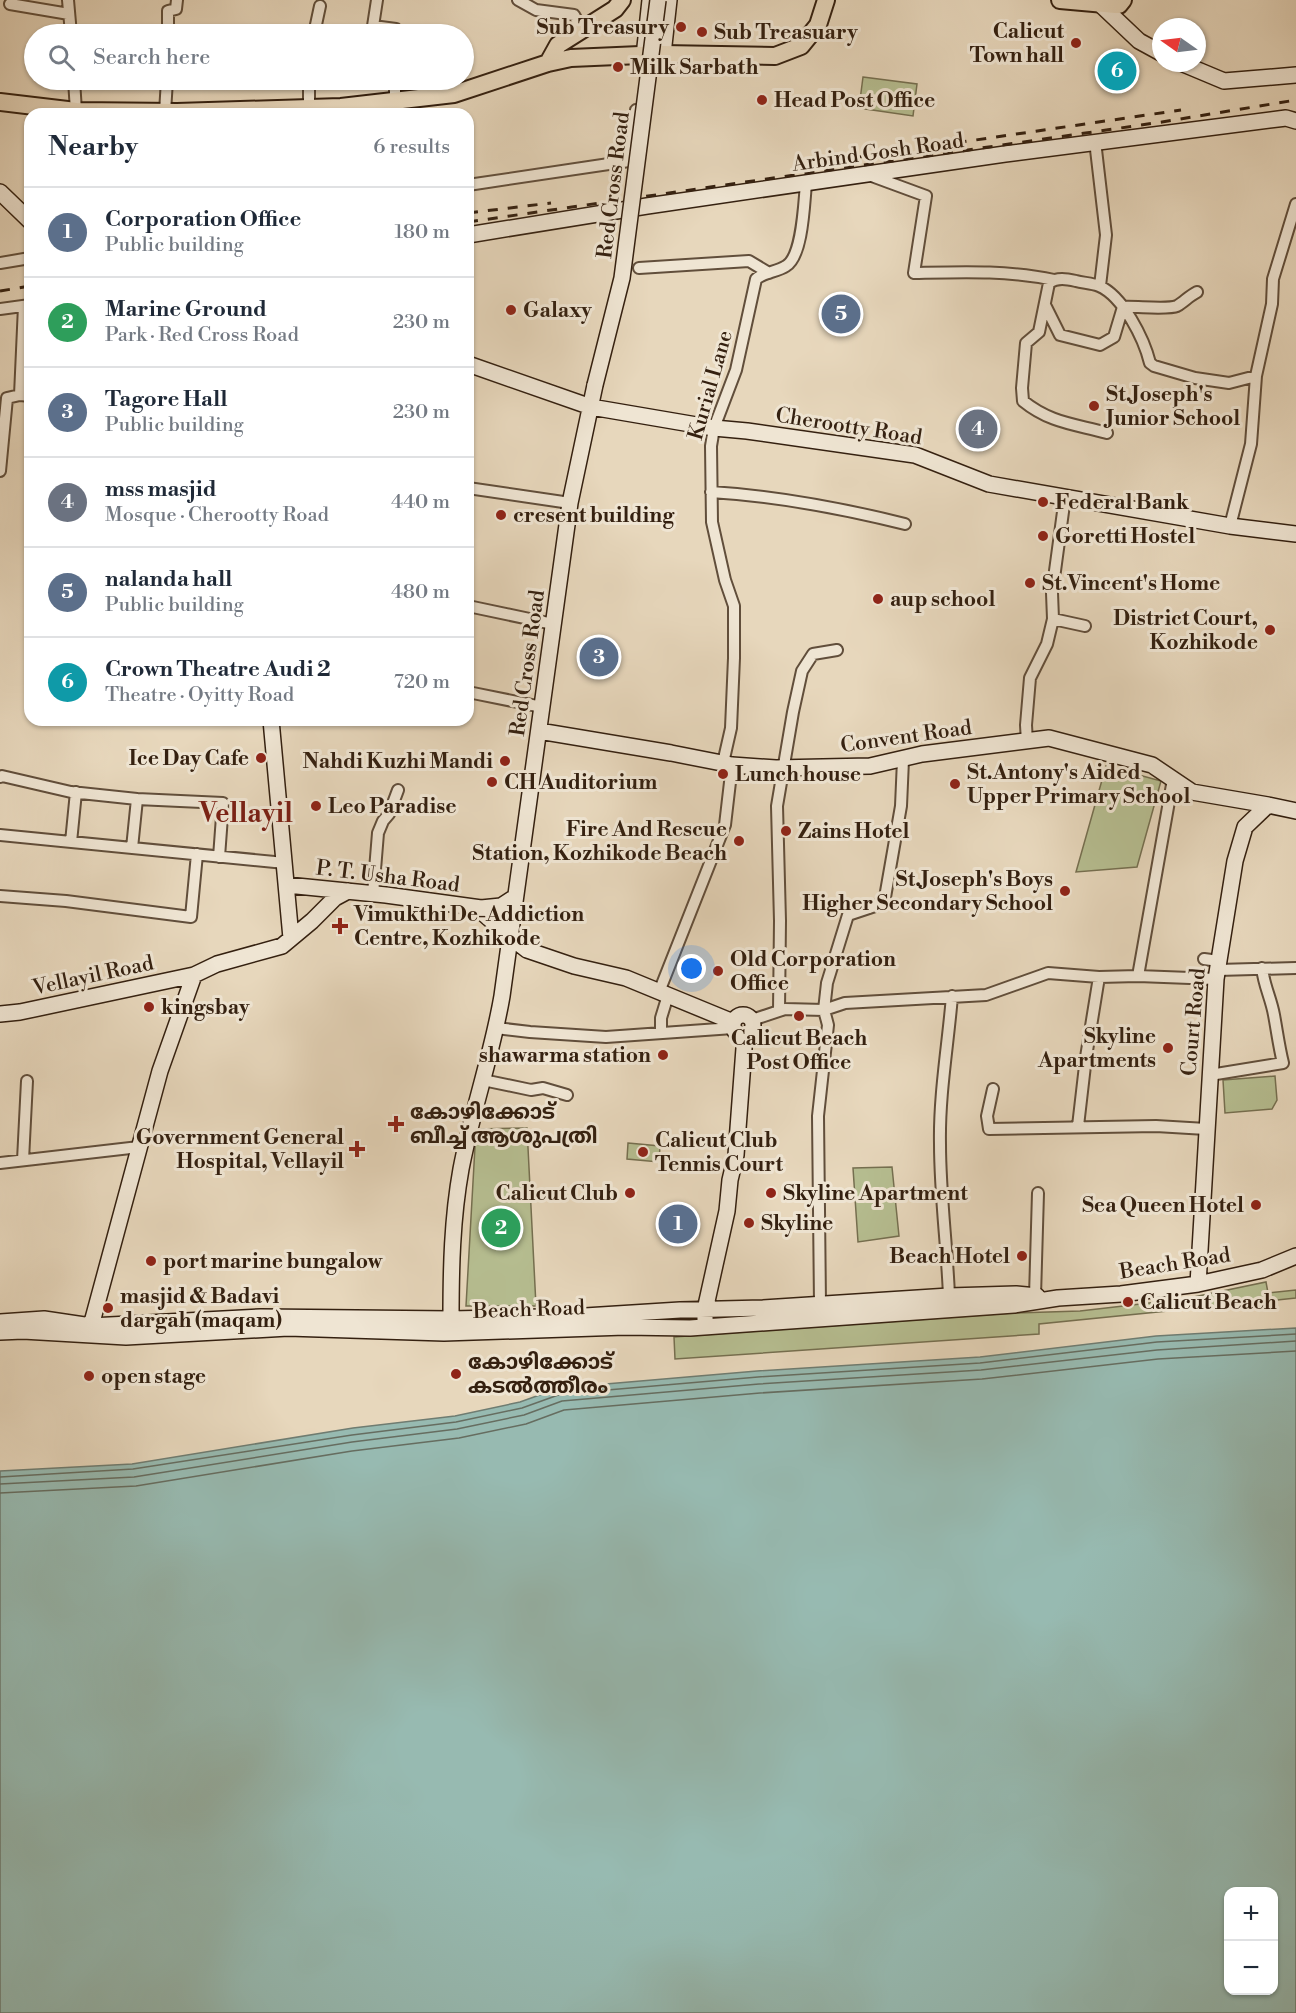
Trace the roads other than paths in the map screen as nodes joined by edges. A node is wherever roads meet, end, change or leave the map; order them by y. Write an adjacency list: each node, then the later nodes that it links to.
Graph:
1 (68, 0): 15 (street)
2 (177, 0): 17 (street)
3 (377, 0): 19 (street)
4 (518, 0): 20 (street)
5 (622, 0): 20 (main road)
6 (650, 0): 23 (street)
7 (658, 0): 63 (street, Red Cross Road, bridge)
8 (669, 0): 22 (street)
9 (826, 0): 22 (main road)
10 (1060, 0): 13 (main road)
11 (1123, 0): 13 (main road)
12 (10, 4): 15 (street)
13 (1101, 5): 21 (street)
14 (320, 6): 18 (street)
15 (69, 14): 16 (street)
16 (70, 24)
17 (168, 24)
18 (316, 24)
19 (373, 24)
20 (582, 29): 24 (main road)
21 (1152, 48)
22 (663, 54): 23 (main road)
23 (644, 56): 24 (main road); 43 (street)
24 (548, 63): 27 (main road)
25 (1202, 72): 26 (street)
26 (1296, 75)
27 (474, 87)
28 (75, 90): 36 (street)
29 (166, 90): 37 (street)
30 (309, 90): 38 (street)
31 (395, 90): 33 (street)
32 (466, 90): 33 (main road)
33 (395, 101): 39 (main road)
34 (0, 102): 35 (main road)
35 (51, 108)
36 (76, 108)
37 (165, 108)
38 (309, 108)
39 (376, 108)
40 (1296, 121): 41 (street, Arbind Gosh Road)
41 (1095, 141): 42 (street, Arbind Gosh Road); 54 (street)
42 (868, 174): 44 (street, Arbind Gosh Road); 53 (street)
43 (474, 184)
44 (806, 184): 48 (street, Arbind Gosh Road); 52 (street, Kurial Lane)
45 (0, 192): 47 (street)
46 (1296, 204): 61 (street)
47 (24, 215)
48 (474, 234)
49 (24, 259): 50 (street)
50 (0, 263)
51 (639, 267): 52 (street)
52 (769, 273): 64 (street, Kurial Lane)
53 (1054, 280): 54 (street); 56 (street)
54 (1100, 286): 58 (street)
55 (1197, 292): 58 (street)
56 (1045, 305): 58 (street); 65 (street)
57 (24, 306): 59 (street)
58 (1123, 307): 61 (street)
59 (0, 309)
60 (474, 366): 63 (street, Cherootty Road)
61 (1256, 376): 72 (street)
62 (24, 395): 66 (street)
63 (591, 407): 64 (street, Cherootty Road); 70 (street, Red Cross Road)
64 (714, 428): 68 (street, Kurial Lane); 69 (street, Cherootty Road)
65 (1107, 433)
66 (0, 471)
67 (474, 489): 70 (street)
68 (711, 492): 71 (street); 85 (street, Kurial Lane)
69 (1065, 497): 72 (street, Cherootty Road); 75 (street)
70 (570, 503): 76 (street, Red Cross Road)
71 (905, 524)
72 (1230, 526): 73 (street, Cherootty Road)
73 (1296, 534)
74 (474, 607): 76 (street)
75 (1053, 619): 77 (street); 83 (street)
76 (553, 624): 80 (street, Red Cross Road)
77 (1085, 626)
78 (837, 650): 86 (street)
79 (474, 693): 80 (street)
80 (542, 707): 82 (street, Red Cross Road)
81 (272, 726): 99 (street, P. T. Usha Road)
82 (539, 731): 85 (street, Convent Road); 104 (street, Red Cross Road)
83 (1027, 742): 84 (street, Convent Road); 88 (street, Convent Road)
84 (903, 760): 86 (street, Convent Road); 117 (street)
85 (728, 764): 86 (street, Convent Road); 114 (street, Kurial Lane)
86 (783, 768): 116 (street)
87 (0, 777): 90 (street)
88 (1173, 779): 92 (street, Convent Road); 112 (street)
89 (398, 790): 102 (street)
90 (76, 792): 91 (street); 95 (street)
91 (137, 800): 96 (street); 98 (street)
92 (1268, 805): 93 (street); 108 (street, Court Road)
93 (1296, 811)
94 (0, 835): 95 (street)
95 (71, 842): 96 (street)
96 (132, 848): 97 (street)
97 (197, 854): 98 (street); 103 (street)
98 (219, 857): 99 (street)
99 (285, 863): 100 (street, P. T. Usha Road)
100 (287, 885): 101 (street, P. T. Usha Road); 107 (street, P. T. Usha Road)
101 (348, 891): 102 (street, P. T. Usha Road); 107 (street, Vellayil Road)
102 (373, 894): 105 (street, P. T. Usha Road)
103 (0, 896)
104 (515, 897): 105 (street); 106 (street, Red Cross Road)
105 (481, 908): 106 (street, P. T. Usha Road)
106 (509, 936): 114 (street, P. T. Usha Road); 120 (street, Red Cross Road)
107 (291, 938): 111 (street, Vellayil Road)
108 (1214, 967): 109 (street); 112 (street); 123 (street, Court Road)
109 (1262, 968): 110 (street); 123 (street)
110 (1296, 968)
111 (194, 975): 118 (street, Vellayil Road); 130 (street)
112 (1138, 975): 113 (street)
113 (1099, 976): 115 (street); 128 (street)
114 (663, 993): 121 (street, P. T. Usha Road); 122 (street, Kurial Lane)
115 (952, 996): 117 (street); 137 (street)
116 (779, 1010): 117 (street); 119 (street)
117 (824, 1010): 140 (street)
118 (0, 1014)
119 (752, 1020): 121 (street)
120 (496, 1028): 122 (street); 124 (street, Red Cross Road)
121 (737, 1028): 122 (street); 141 (street)
122 (661, 1033)
123 (1210, 1075): 129 (street, Court Road)
124 (483, 1080): 127 (street); 144 (street, Red Cross Road)
125 (27, 1081): 132 (street)
126 (993, 1089): 128 (street)
127 (567, 1095)
128 (1078, 1126): 129 (street)
129 (1206, 1129): 136 (street, Court Road)
130 (139, 1147): 132 (street); 143 (street)
131 (0, 1159): 132 (street)
132 (20, 1161): 133 (street)
133 (0, 1163)
134 (1038, 1193): 138 (street)
135 (1296, 1256): 136 (street, Beach Road)
136 (1198, 1284): 139 (street, Beach Road)
137 (949, 1296): 138 (street, Beach Road); 140 (street, Beach Road)
138 (1035, 1296): 139 (street, Beach Road)
139 (1058, 1298): 145 (street, Beach Road)
140 (820, 1304): 141 (street, Beach Road)
141 (705, 1310): 144 (street, Beach Road); 145 (street)
142 (0, 1322): 143 (street, Beach Road)
143 (91, 1326): 144 (street, Beach Road)
144 (452, 1326): 145 (street, Beach Road); 146 (street, Beach Road)
145 (706, 1327)
146 (0, 1332)

